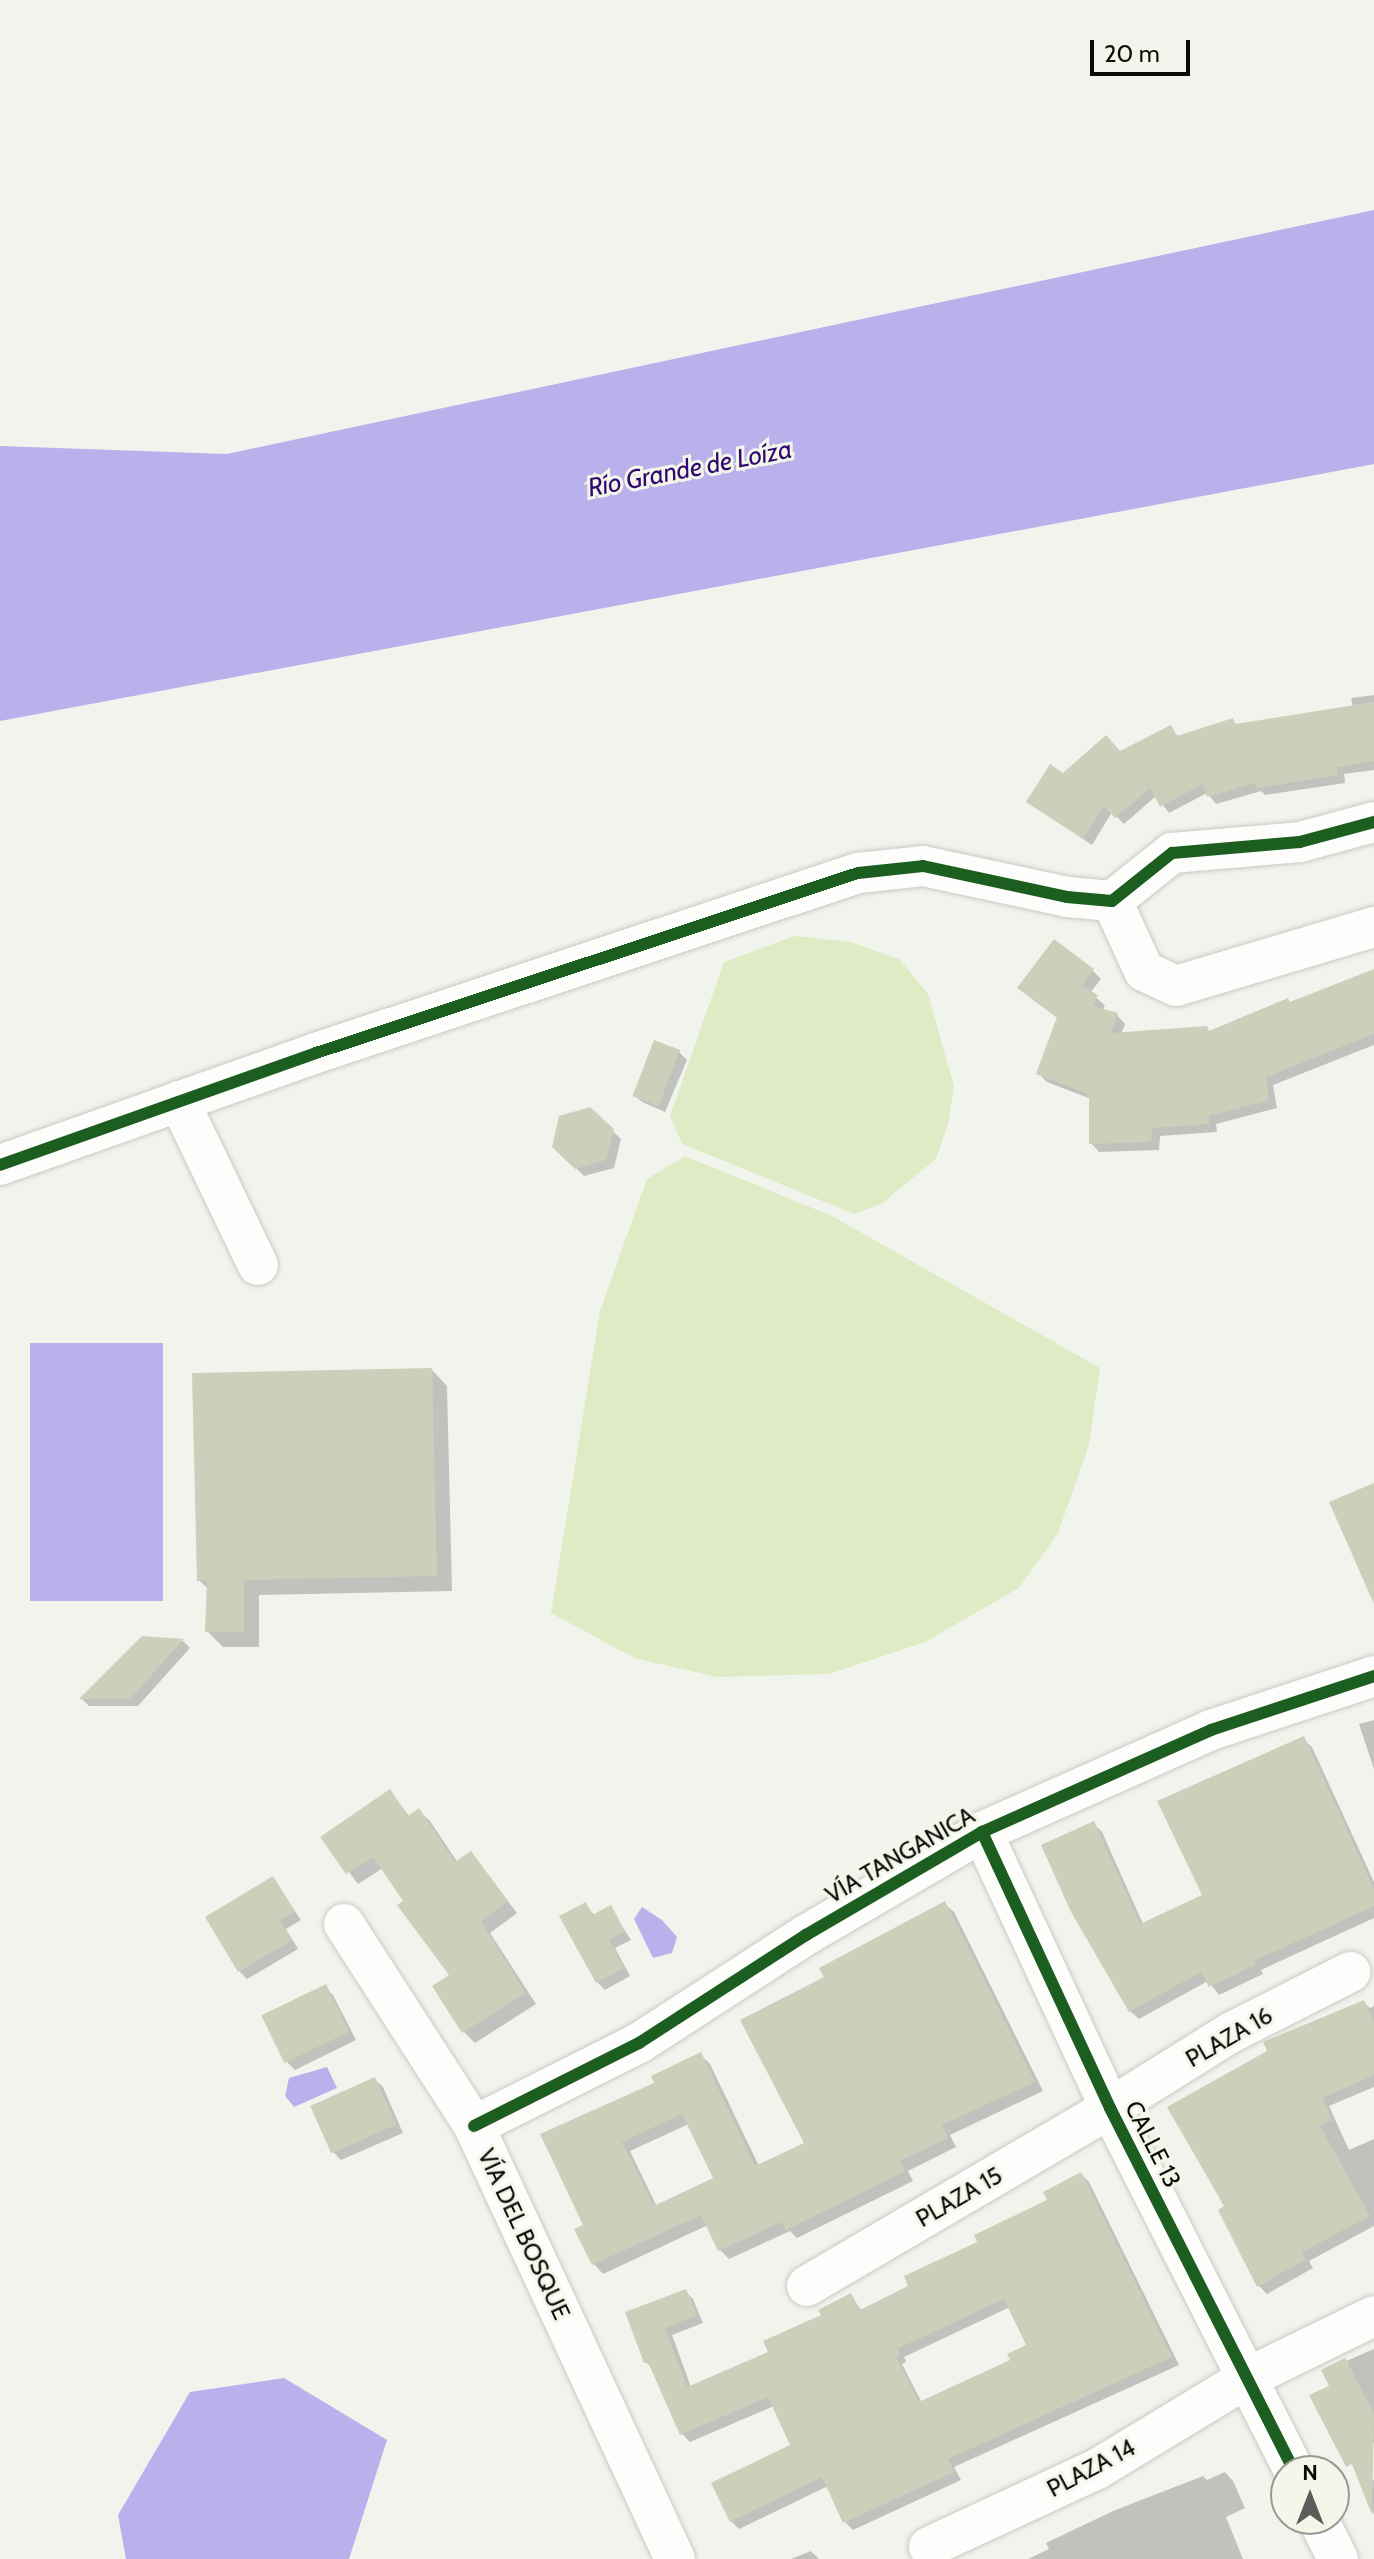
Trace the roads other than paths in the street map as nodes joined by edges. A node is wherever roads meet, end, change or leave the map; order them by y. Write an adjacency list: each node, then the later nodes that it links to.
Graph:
1 (1374, 822): 2 (street)
2 (1112, 901): 3 (street); 4 (street)
3 (1374, 927)
4 (179, 1101): 5 (street); 6 (street)
5 (0, 1165)
6 (258, 1265)
7 (1374, 1676): 8 (street, VÍA TANGANICA)
8 (982, 1832): 11 (street, CALLE 13); 12 (street, VÍA TANGANICA)
9 (344, 1924): 12 (street, VÍA DEL BOSQUE)
10 (1350, 1972): 11 (street, PLAZA 16)
11 (1110, 2108): 13 (street, PLAZA 15); 15 (street, CALLE 13)
12 (474, 2126): 19 (street, VÍA DEL BOSQUE)
13 (807, 2286)
14 (1374, 2316): 15 (street, PLAZA 14)
15 (1247, 2378): 16 (street, CALLE 13); 18 (street, PLAZA 14)
16 (1286, 2455)
17 (1326, 2535): 20 (street)
18 (929, 2547)
19 (675, 2559)
20 (1338, 2559)

